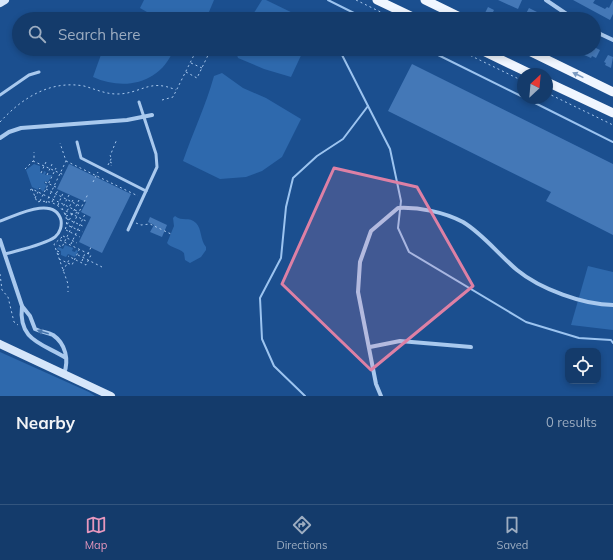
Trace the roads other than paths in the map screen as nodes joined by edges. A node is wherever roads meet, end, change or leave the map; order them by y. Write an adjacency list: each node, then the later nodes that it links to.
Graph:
1 (5, 0): 5 (street)
2 (377, 0): 6 (main road)
3 (425, 0): 7 (main road)
4 (546, 0): 8 (street)
5 (0, 3)
6 (402, 12)
7 (450, 12)
8 (564, 12)
9 (601, 34): 10 (street)
10 (613, 40)
11 (494, 56): 13 (main road)
12 (539, 56): 16 (main road, one-way to 12)
13 (519, 68)
14 (39, 72): 17 (lane)
15 (553, 85): 19 (main road)
16 (613, 92)
17 (0, 95)
18 (139, 102): 21 (lane)
19 (613, 113)
20 (152, 115): 21 (street)
21 (144, 118): 22 (street); 24 (lane)
22 (0, 138)
23 (77, 142): 24 (lane)
24 (146, 191): 26 (lane)
25 (0, 221): 28 (lane)
26 (128, 230)
27 (0, 240): 28 (street)
28 (5, 254): 30 (street)
29 (613, 305): 32 (street)
30 (22, 306): 34 (street, one-way to 30); 34 (street)
31 (0, 344): 35 (street)
32 (370, 347): 33 (street); 37 (street)
33 (471, 347)
34 (66, 358): 35 (street)
35 (64, 374): 36 (street)
36 (111, 396)
37 (381, 396)

